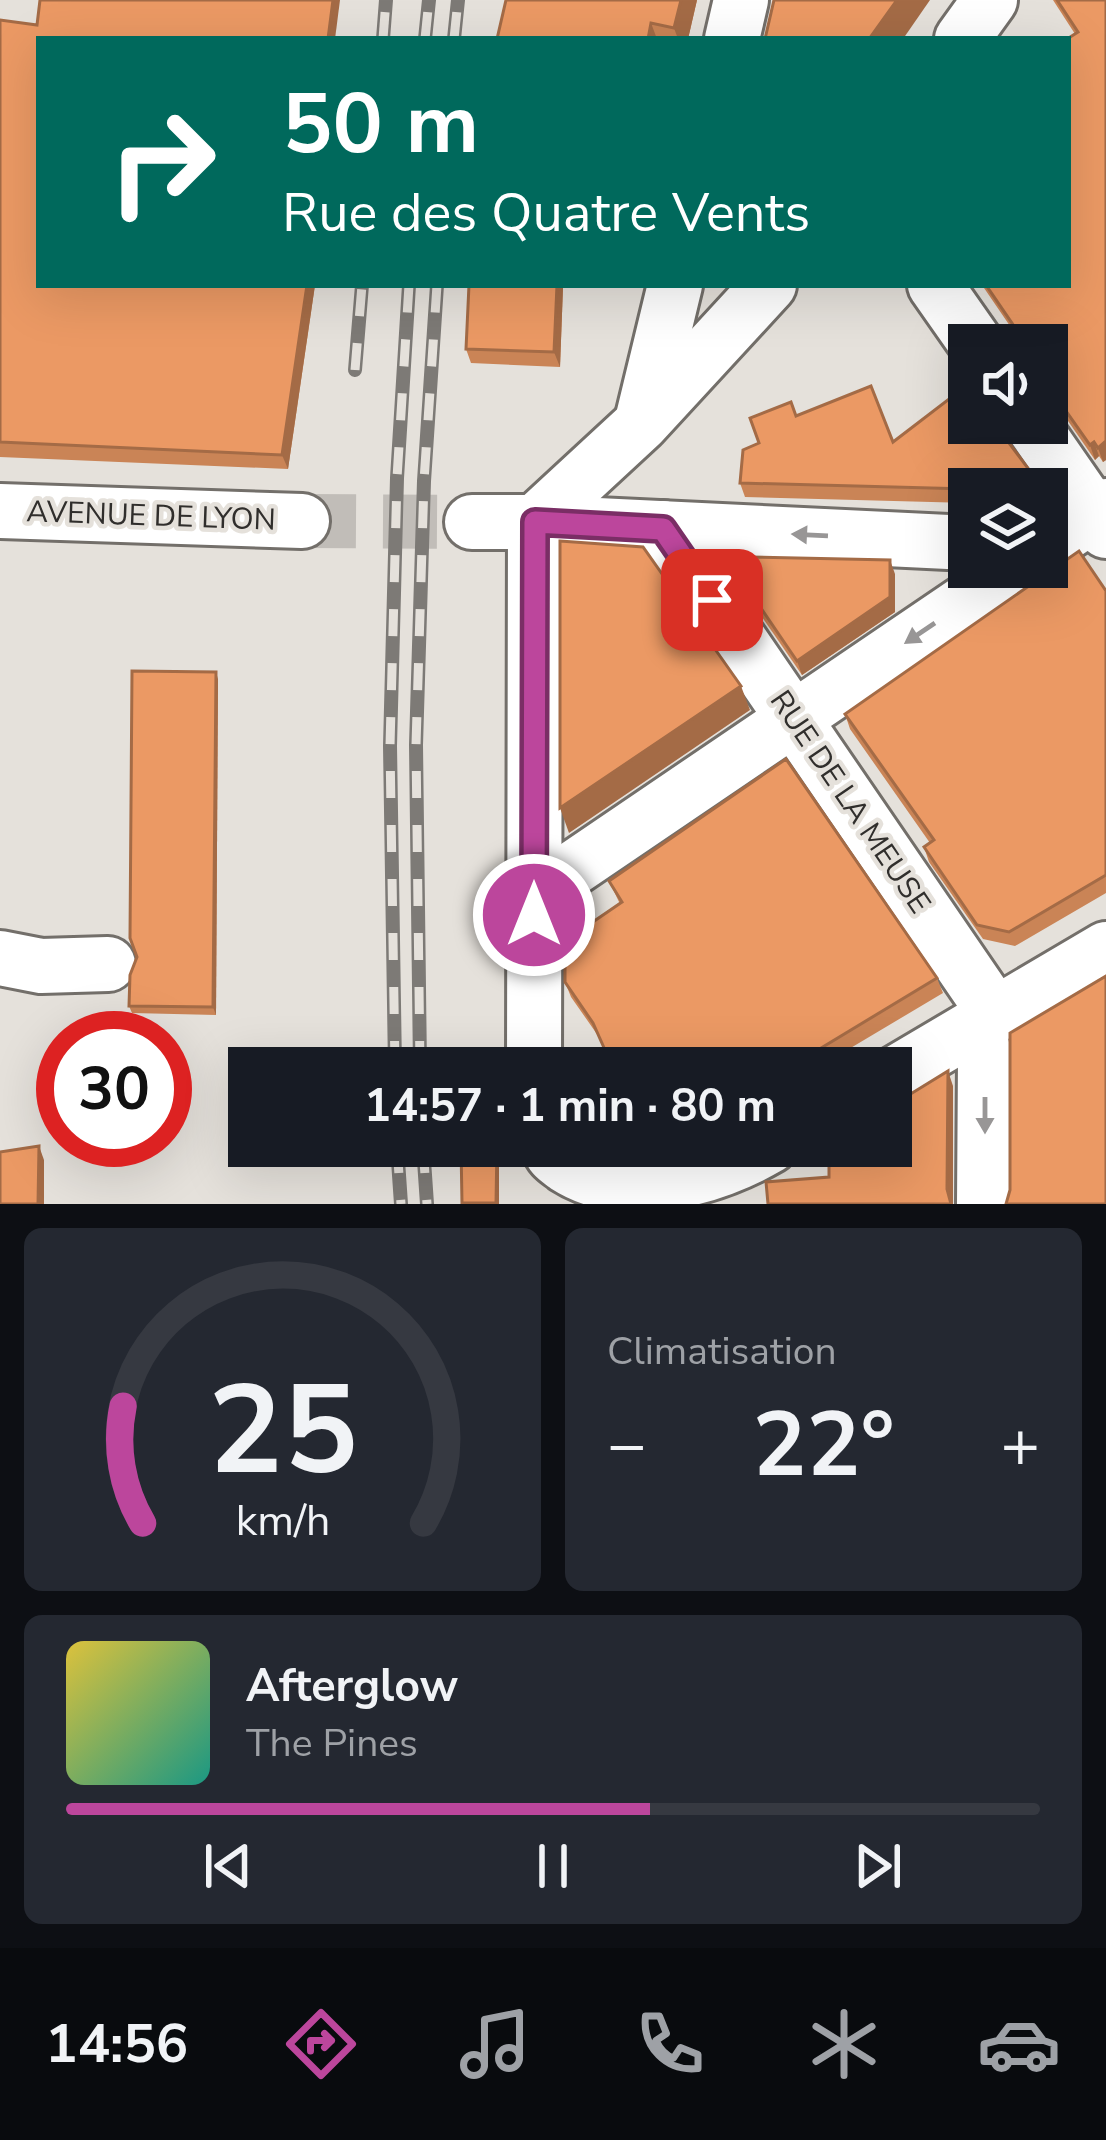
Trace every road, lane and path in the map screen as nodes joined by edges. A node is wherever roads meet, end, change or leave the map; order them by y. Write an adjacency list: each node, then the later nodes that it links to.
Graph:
1 (741, 0): 3 (street)
2 (990, 0): 4 (street)
3 (734, 36)
4 (964, 36)
5 (674, 288): 9 (street)
6 (937, 288): 8 (street)
7 (756, 291): 9 (street)
8 (962, 324)
9 (641, 424): 15 (street)
10 (1046, 444): 12 (street)
11 (0, 511): 13 (street, AVENUE DE LYON)
12 (1102, 517): 17 (street)
13 (302, 521)
14 (472, 522): 15 (street)
15 (535, 522): 16 (street); 21 (street)
16 (663, 529): 18 (street, one-way to 16); 20 (street, RUE DE LA MEUSE)
17 (1068, 535)
18 (948, 542)
19 (986, 588): 20 (street, one-way to 20)
20 (794, 719): 21 (street); 25 (street, RUE DE LA MEUSE)
21 (534, 895): 26 (street)
22 (1106, 949): 25 (street)
23 (0, 958): 24 (street)
24 (107, 964)
25 (987, 1021): 27 (street); 30 (street, one-way to 30)
26 (534, 1047)
27 (912, 1064)
28 (567, 1167): 29 (street)
29 (749, 1172)
30 (984, 1204)

